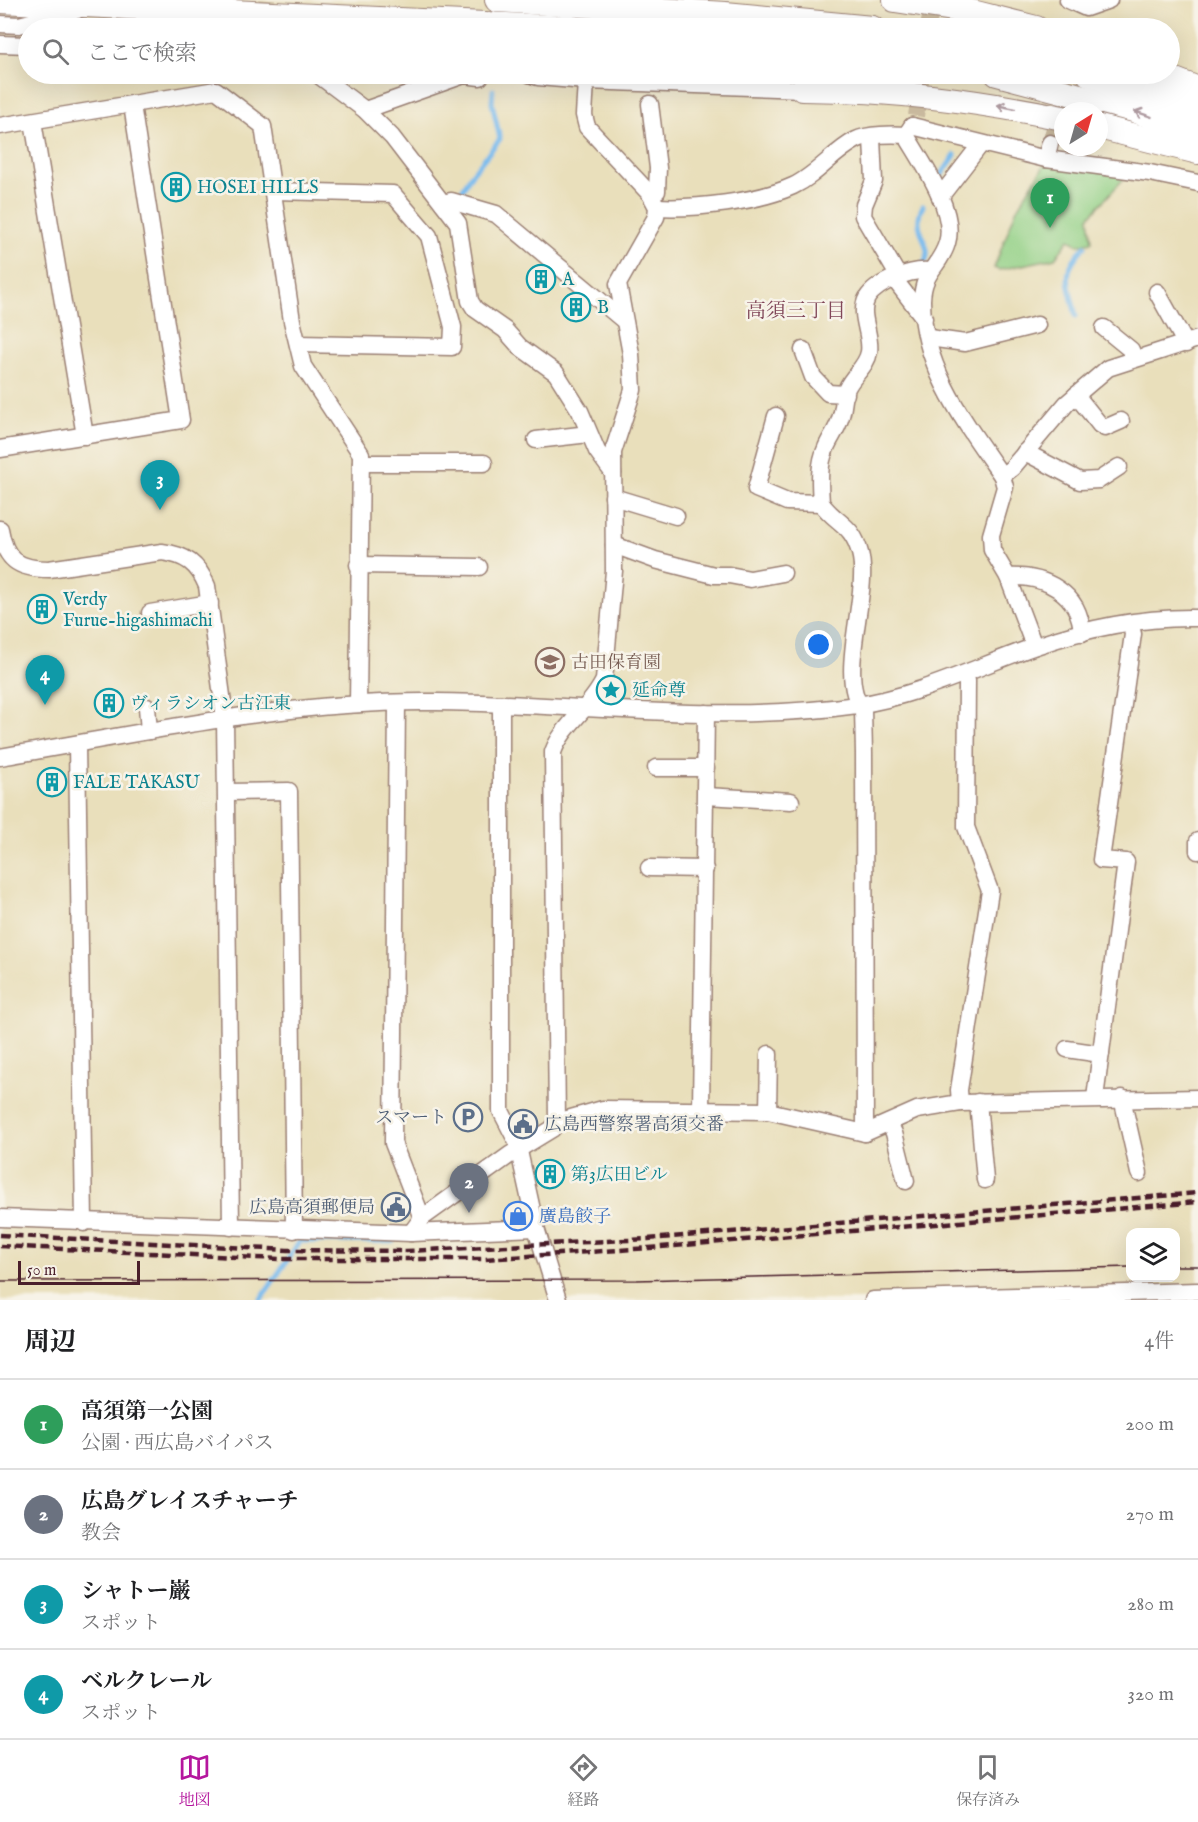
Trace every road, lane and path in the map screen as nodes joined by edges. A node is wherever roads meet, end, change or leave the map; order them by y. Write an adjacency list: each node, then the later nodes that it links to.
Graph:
1 (497, 0): 9 (highway)
2 (895, 0): 10 (highway)
3 (1068, 0): 4 (street)
4 (1109, 0)
5 (0, 1): 6 (highway)
6 (96, 5): 7 (street); 8 (highway)
7 (46, 18)
8 (364, 18)
9 (767, 18)
10 (996, 18)
11 (0, 24): 12 (street)
12 (18, 25)
13 (0, 44): 14 (street)
14 (18, 45)
15 (1180, 82): 23 (highway)
16 (330, 84): 26 (street)
17 (439, 84): 26 (street)
18 (586, 84): 40 (street)
19 (667, 84): 22 (street)
20 (1035, 84): 33 (highway, one-way to 20)
21 (1119, 84): 27 (highway)
22 (802, 89): 28 (highway, one-way to 22)
23 (1198, 89)
24 (650, 104): 40 (street)
25 (132, 105): 29 (street); 38 (street); 59 (street)
26 (365, 110): 41 (street)
27 (1198, 110)
28 (1054, 116)
29 (33, 121): 30 (street); 59 (street)
30 (0, 126)
31 (911, 126): 34 (street); 35 (street); 39 (street)
32 (1108, 129): 36 (highway)
33 (1198, 133)
34 (872, 138): 40 (street); 43 (street)
35 (981, 144): 37 (street); 39 (street)
36 (1198, 152)
37 (1198, 183)
38 (275, 191): 51 (street); 51 (street)
39 (940, 197): 42 (street)
40 (653, 201): 46 (street)
41 (443, 203): 46 (street); 58 (street)
42 (929, 271): 43 (street); 45 (street)
43 (897, 279): 45 (street); 54 (street)
44 (1157, 292): 50 (street)
45 (924, 318): 49 (street)
46 (622, 319): 66 (street)
47 (1037, 325): 49 (street)
48 (1104, 328): 53 (street)
49 (929, 338): 67 (street)
50 (1192, 342): 53 (street)
51 (298, 344): 63 (street)
52 (803, 350): 54 (street)
53 (1134, 358): 55 (street)
54 (846, 394): 69 (street)
55 (1076, 395): 57 (street); 62 (street)
56 (776, 416): 69 (street)
57 (1121, 421)
58 (589, 434): 60 (street); 66 (street)
59 (85, 436): 61 (street)
60 (536, 440)
61 (0, 449)
62 (1025, 452): 65 (street); 67 (street)
63 (361, 463): 64 (street); 73 (street)
64 (484, 464)
65 (1119, 467)
66 (612, 473): 68 (street)
67 (1002, 476): 76 (street)
68 (613, 497): 70 (street); 72 (street)
69 (821, 503): 87 (street)
70 (676, 516)
71 (0, 529): 77 (street)
72 (614, 544): 75 (street); 89 (street)
73 (358, 565): 74 (street); 85 (street)
74 (479, 567)
75 (783, 573)
76 (1008, 576): 81 (street); 82 (street)
77 (210, 603): 78 (street); 91 (street)
78 (150, 613)
79 (1198, 618): 80 (street)
80 (1130, 623): 81 (street); 106 (street)
81 (1082, 633): 82 (street)
82 (1034, 646): 83 (street)
83 (964, 674): 87 (street); 111 (street)
84 (397, 703): 85 (street); 86 (street); 122 (street)
85 (358, 704): 91 (street)
86 (501, 704): 89 (street); 117 (street)
87 (859, 704): 90 (street); 116 (street)
88 (147, 707): 92 (street)
89 (586, 708): 90 (street); 114 (street)
90 (706, 713): 95 (street)
91 (225, 718): 92 (street); 97 (street)
92 (149, 731): 93 (street)
93 (77, 744): 94 (street); 123 (street)
94 (0, 757)
95 (706, 768): 96 (street); 98 (street)
96 (656, 769)
97 (227, 792): 124 (street); 126 (street)
98 (706, 796): 99 (street); 103 (street)
99 (792, 801)
100 (1198, 842): 101 (street)
101 (1198, 850)
102 (649, 868): 103 (street)
103 (705, 869): 112 (street)
104 (1066, 1049): 106 (street)
105 (769, 1054): 113 (street)
106 (1101, 1054): 107 (street)
107 (1095, 1098): 108 (street); 110 (street)
108 (1122, 1098): 109 (street); 118 (street)
109 (1198, 1098)
110 (978, 1102): 111 (street); 119 (street)
111 (960, 1103): 115 (street)
112 (701, 1109): 113 (street); 114 (street)
113 (768, 1111): 116 (street)
114 (556, 1122): 117 (street)
115 (889, 1123): 116 (street); 120 (street)
116 (865, 1133)
117 (518, 1151): 122 (street); 125 (street)
118 (1139, 1173)
119 (985, 1180)
120 (906, 1181)
121 (0, 1218): 123 (street)
122 (422, 1218): 127 (street)
123 (84, 1223): 124 (street)
124 (231, 1227): 126 (street)
125 (536, 1228): 127 (street); 130 (street)
126 (294, 1230): 127 (street)
127 (411, 1233)
128 (1198, 1291): 129 (street)
129 (1163, 1296): 131 (street)
130 (558, 1300)
131 (873, 1300)

